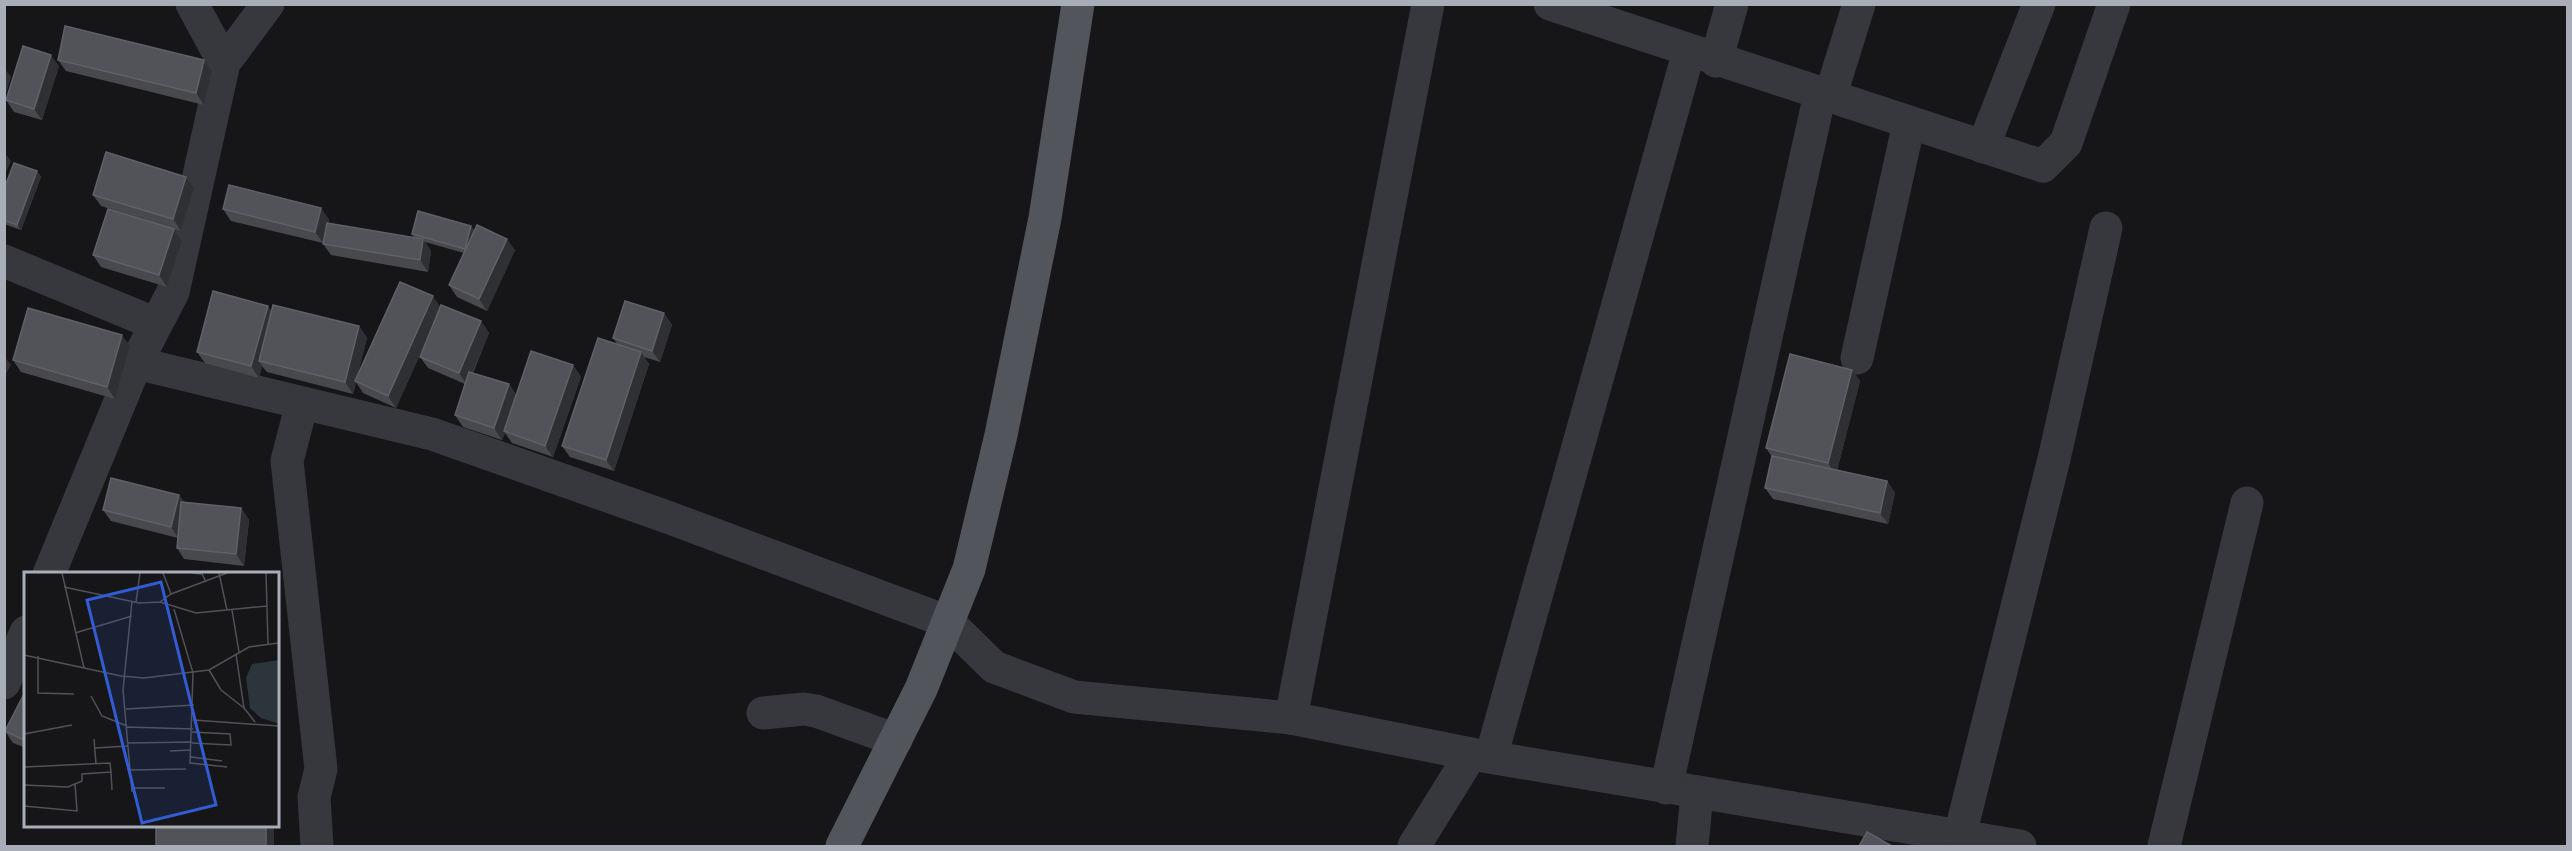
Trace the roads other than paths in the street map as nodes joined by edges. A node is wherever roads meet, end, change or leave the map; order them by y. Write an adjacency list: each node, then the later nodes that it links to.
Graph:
1 (192, 4): 12 (street)
2 (268, 4): 12 (street)
3 (1078, 4): 24 (main road)
4 (1428, 4): 28 (street)
5 (1550, 4): 10 (street)
6 (1732, 4): 11 (street)
7 (1859, 4): 13 (street)
8 (2038, 4): 15 (street)
9 (2114, 4): 15 (street)
10 (1588, 11): 11 (street)
11 (1702, 56): 13 (street); 30 (street)
12 (224, 63): 18 (street)
13 (1825, 95): 14 (street); 31 (street)
14 (1909, 123): 15 (street); 19 (street)
15 (1983, 147)
16 (2106, 228): 33 (street)
17 (4, 261): 18 (street)
18 (156, 324): 20 (street)
19 (1857, 358)
20 (136, 363): 21 (street); 23 (street)
21 (302, 403): 24 (street); 34 (street)
22 (2247, 503): 39 (street)
23 (49, 572)
24 (948, 622): 28 (street); 29 (main road)
25 (24, 637): 26 (street)
26 (4, 683)
27 (763, 713): 29 (street)
28 (1291, 718): 30 (street)
29 (896, 740): 35 (main road)
30 (1481, 756): 31 (street); 36 (street)
31 (1666, 788): 32 (street)
32 (1697, 793): 33 (street); 37 (street)
33 (1960, 835): 38 (street)
34 (316, 846)
35 (842, 846)
36 (1414, 846)
37 (1692, 846)
38 (2020, 846)
39 (2164, 846)

